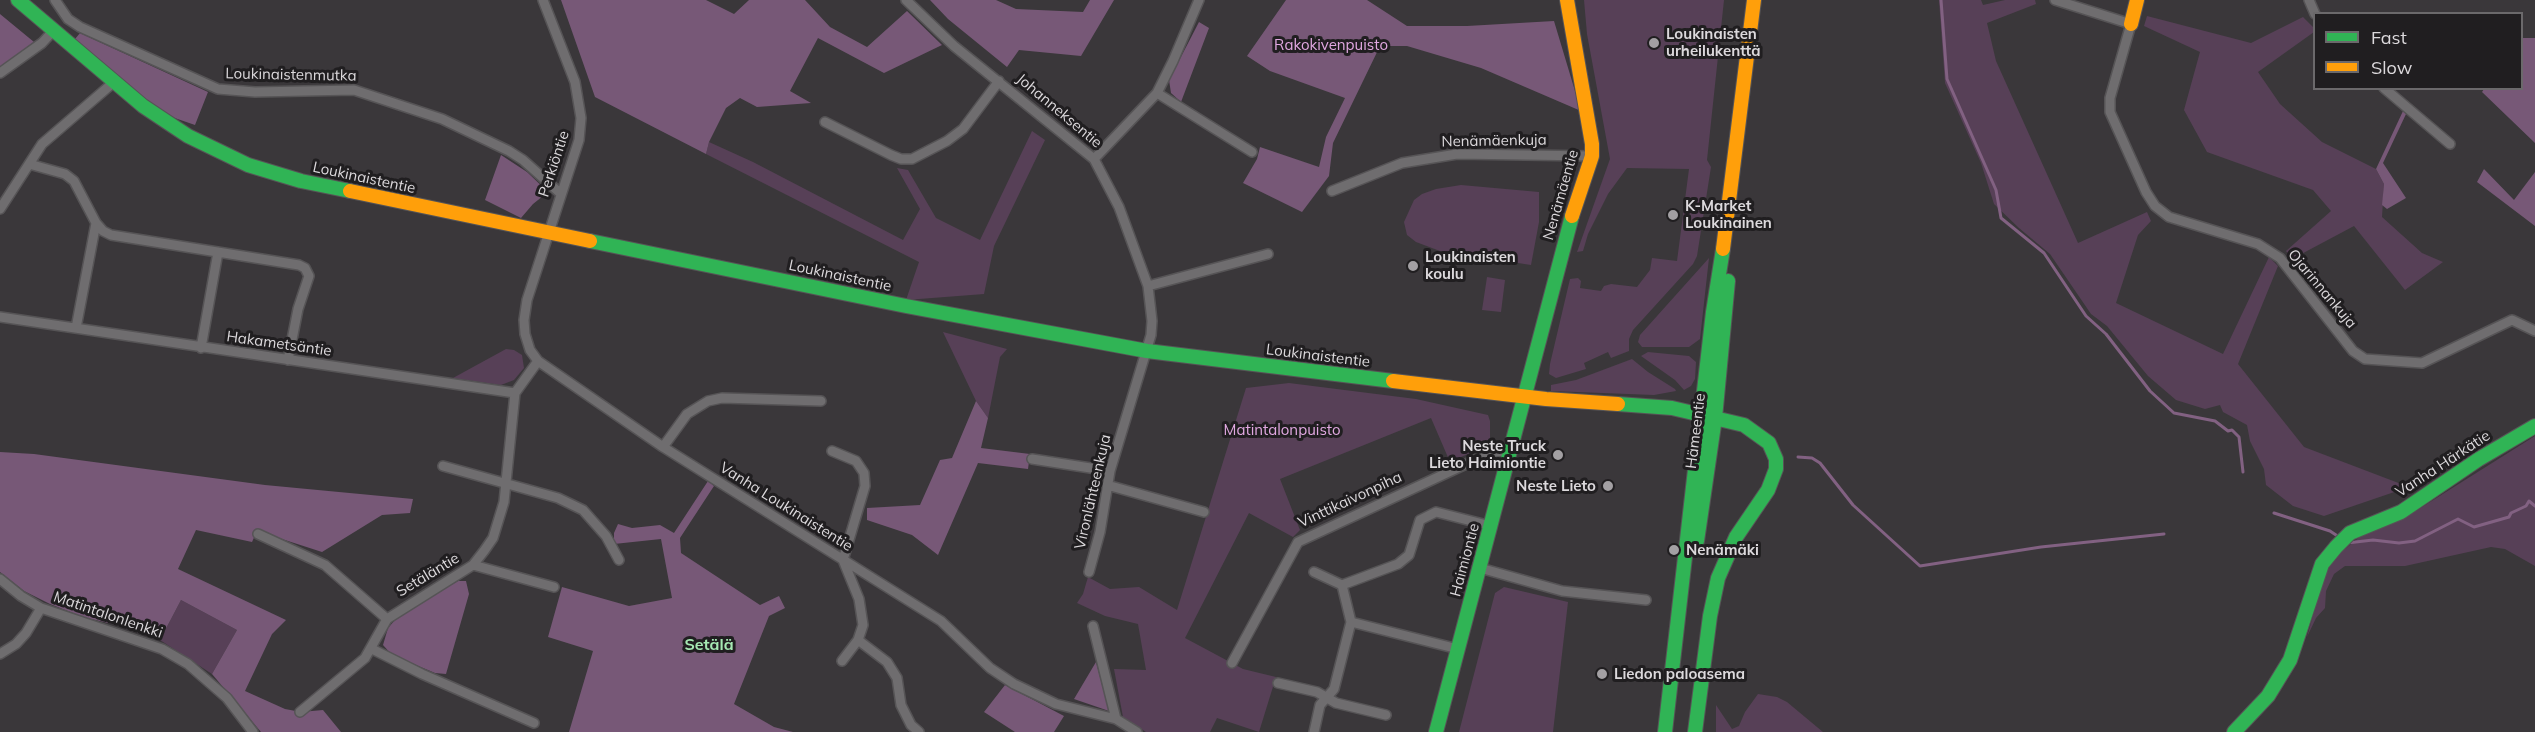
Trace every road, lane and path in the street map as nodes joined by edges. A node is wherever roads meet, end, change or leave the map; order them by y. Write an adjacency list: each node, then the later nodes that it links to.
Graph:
1 (18, 0): 11 (main road, Loukinaistentie)
2 (55, 0): 24 (street, Loukinaistenmutka)
3 (543, 0): 24 (street, Perkiöntie)
4 (906, 0): 13 (street, Johanneksentie)
5 (1199, 0): 16 (street)
6 (1567, 0): 20 (main road, Nenämäentie)
7 (1754, 0): 41 (main road, Hämeentie)
8 (2055, 0): 10 (street)
9 (2137, 0): 10 (main road)
10 (2131, 24): 33 (street, Ojarinnankuja)
11 (54, 30): 12 (street); 14 (main road, Loukinaistentie)
12 (0, 73)
13 (999, 81): 17 (street); 21 (street, Johanneksentie)
14 (114, 82): 22 (street); 27 (main road, Loukinaistentie)
15 (2386, 90): 18 (street)
16 (1157, 93): 19 (street); 21 (street)
17 (825, 122)
18 (2450, 144)
19 (1252, 152)
20 (1592, 156): 23 (street, Nenämäenkuja); 39 (main road, Nenämäentie)
21 (1094, 159): 30 (street, Johanneksentie)
22 (29, 164): 25 (street); 26 (street)
23 (1332, 191)
24 (560, 193): 27 (street, Perkiöntie)
25 (0, 209)
26 (96, 223): 28 (street); 32 (street)
27 (548, 233): 35 (main road, Loukinaistentie); 37 (street)
28 (218, 252): 34 (street); 36 (street)
29 (1268, 254): 30 (street)
30 (1148, 286): 35 (street, Johanneksentie)
31 (0, 317): 32 (street, Hakametsäntie)
32 (76, 328): 34 (street, Hakametsäntie)
33 (2535, 331)
34 (201, 348): 36 (street, Hakametsäntie)
35 (1147, 351): 39 (main road, Loukinaistentie); 48 (street, Vironlähteenkuja)
36 (288, 360): 38 (street, Hakametsäntie)
37 (538, 361): 38 (street); 43 (street, Vanha Loukinaistentie)
38 (515, 393): 49 (street, Setäläntie)
39 (1524, 396): 41 (main road, Loukinaistentie); 45 (main road, Haimiontie)
40 (821, 401): 43 (street)
41 (1708, 416): 85 (main road, Hämeentie); 86 (main road, Loukinaistentie)
42 (2535, 426): 87 (main road, Vanha Härkätie)
43 (663, 447): 54 (street, Vanha Loukinaistentie)
44 (832, 451): 54 (street)
45 (1510, 451): 52 (main road, Haimiontie); 73 (street, Vinttikaivonpiha)
46 (1032, 459): 48 (street)
47 (444, 466): 49 (street)
48 (1110, 471): 50 (street, Vironlähteenkuja)
49 (508, 483): 55 (street); 56 (street, Setäläntie)
50 (1107, 485): 51 (street); 58 (street, Vironlähteenkuja)
51 (1204, 512)
52 (1491, 526): 57 (main road, Haimiontie); 61 (street)
53 (258, 534): 65 (street)
54 (843, 560): 68 (street); 78 (street, Vanha Loukinaistentie)
55 (619, 561)
56 (473, 565): 62 (street); 65 (street, Setäläntie)
57 (1480, 568): 63 (street); 70 (main road, Haimiontie)
58 (1089, 572)
59 (1314, 572): 61 (street)
60 (0, 579): 64 (street, Matintalonlenkki)
61 (1342, 585): 66 (street)
62 (554, 587)
63 (1646, 600)
64 (41, 608): 71 (street); 80 (street, Matintalonlenkki)
65 (387, 619): 69 (street)
66 (1351, 622): 70 (street); 75 (street)
67 (1093, 626): 78 (street)
68 (858, 640): 72 (street); 81 (street)
69 (372, 649): 76 (street); 79 (street)
70 (1458, 649): 84 (main road, Haimiontie)
71 (0, 654)
72 (842, 661)
73 (1232, 663)
74 (1278, 683): 75 (street)
75 (1327, 697): 77 (street); 83 (street)
76 (300, 712)
77 (1386, 715)
78 (1116, 719): 82 (street, Vanha Loukinaistentie)
79 (534, 723)
80 (253, 732)
81 (919, 732)
82 (1137, 732)
83 (1314, 732)
84 (1436, 732)
85 (1665, 732)
86 (1695, 732)
87 (2234, 732)

